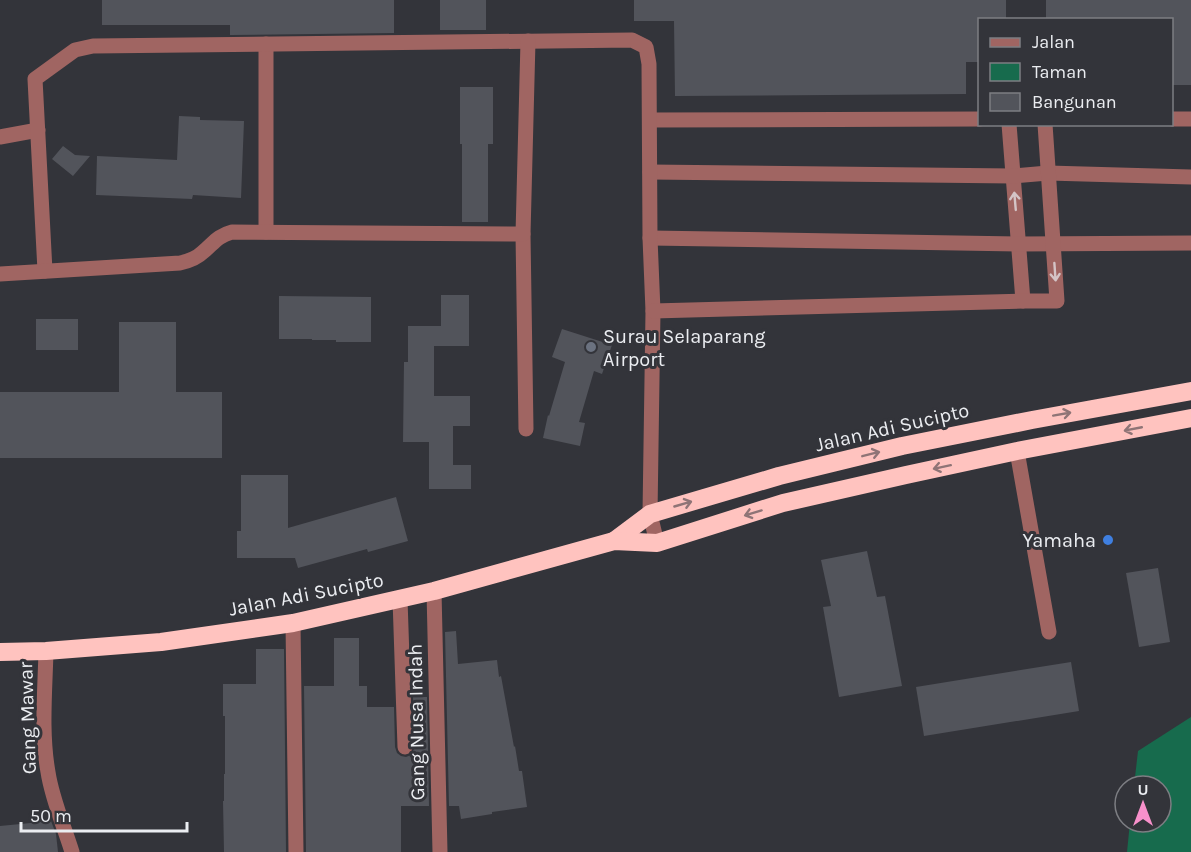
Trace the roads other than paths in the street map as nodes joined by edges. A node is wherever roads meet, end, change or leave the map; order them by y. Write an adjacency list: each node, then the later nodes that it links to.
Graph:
1 (528, 41): 2 (street); 6 (street); 16 (street)
2 (266, 44): 9 (street); 15 (street)
3 (978, 119): 6 (street)
4 (1173, 119): 5 (street)
5 (1191, 119)
6 (650, 120): 11 (street)
7 (1009, 126): 13 (street)
8 (1045, 126): 12 (street)
9 (38, 130): 10 (street); 21 (street)
10 (0, 137)
11 (650, 172): 13 (street); 17 (street)
12 (1048, 173): 13 (street); 14 (street); 18 (street)
13 (1013, 176): 20 (street, one-way to 13)
14 (1191, 177)
15 (266, 232): 16 (street); 21 (street)
16 (523, 234): 27 (street)
17 (650, 238): 20 (street); 24 (street)
18 (1053, 243): 19 (street); 20 (street); 23 (street, one-way to 23)
19 (1191, 243)
20 (1019, 244): 23 (street)
21 (45, 271): 22 (street)
22 (0, 274)
23 (1023, 301): 24 (street)
24 (653, 310): 29 (street)
25 (1191, 391): 29 (highway, Jalan Adi Sucipto, one-way to 25)
26 (1191, 418): 28 (highway, Jalan Adi Sucipto, one-way to 28)
27 (526, 429)
28 (1017, 451): 31 (highway, Jalan Adi Sucipto, one-way to 31); 35 (street)
29 (650, 514): 30 (highway, Jalan Adi Sucipto); 31 (street)
30 (614, 541): 31 (highway, Jalan Adi Sucipto); 32 (highway, Jalan Adi Sucipto)
31 (657, 543)
32 (434, 591): 33 (highway, Jalan Adi Sucipto); 41 (street, Gang Nusa Indah)
33 (400, 598): 34 (highway, Jalan Adi Sucipto); 38 (street)
34 (293, 628): 36 (highway, Jalan Adi Sucipto); 40 (street)
35 (1049, 632)
36 (46, 651): 37 (highway, Jalan Adi Sucipto); 39 (street, Gang Mawar)
37 (0, 652)
38 (405, 747)
39 (72, 852)
40 (296, 852)
41 (440, 852)

